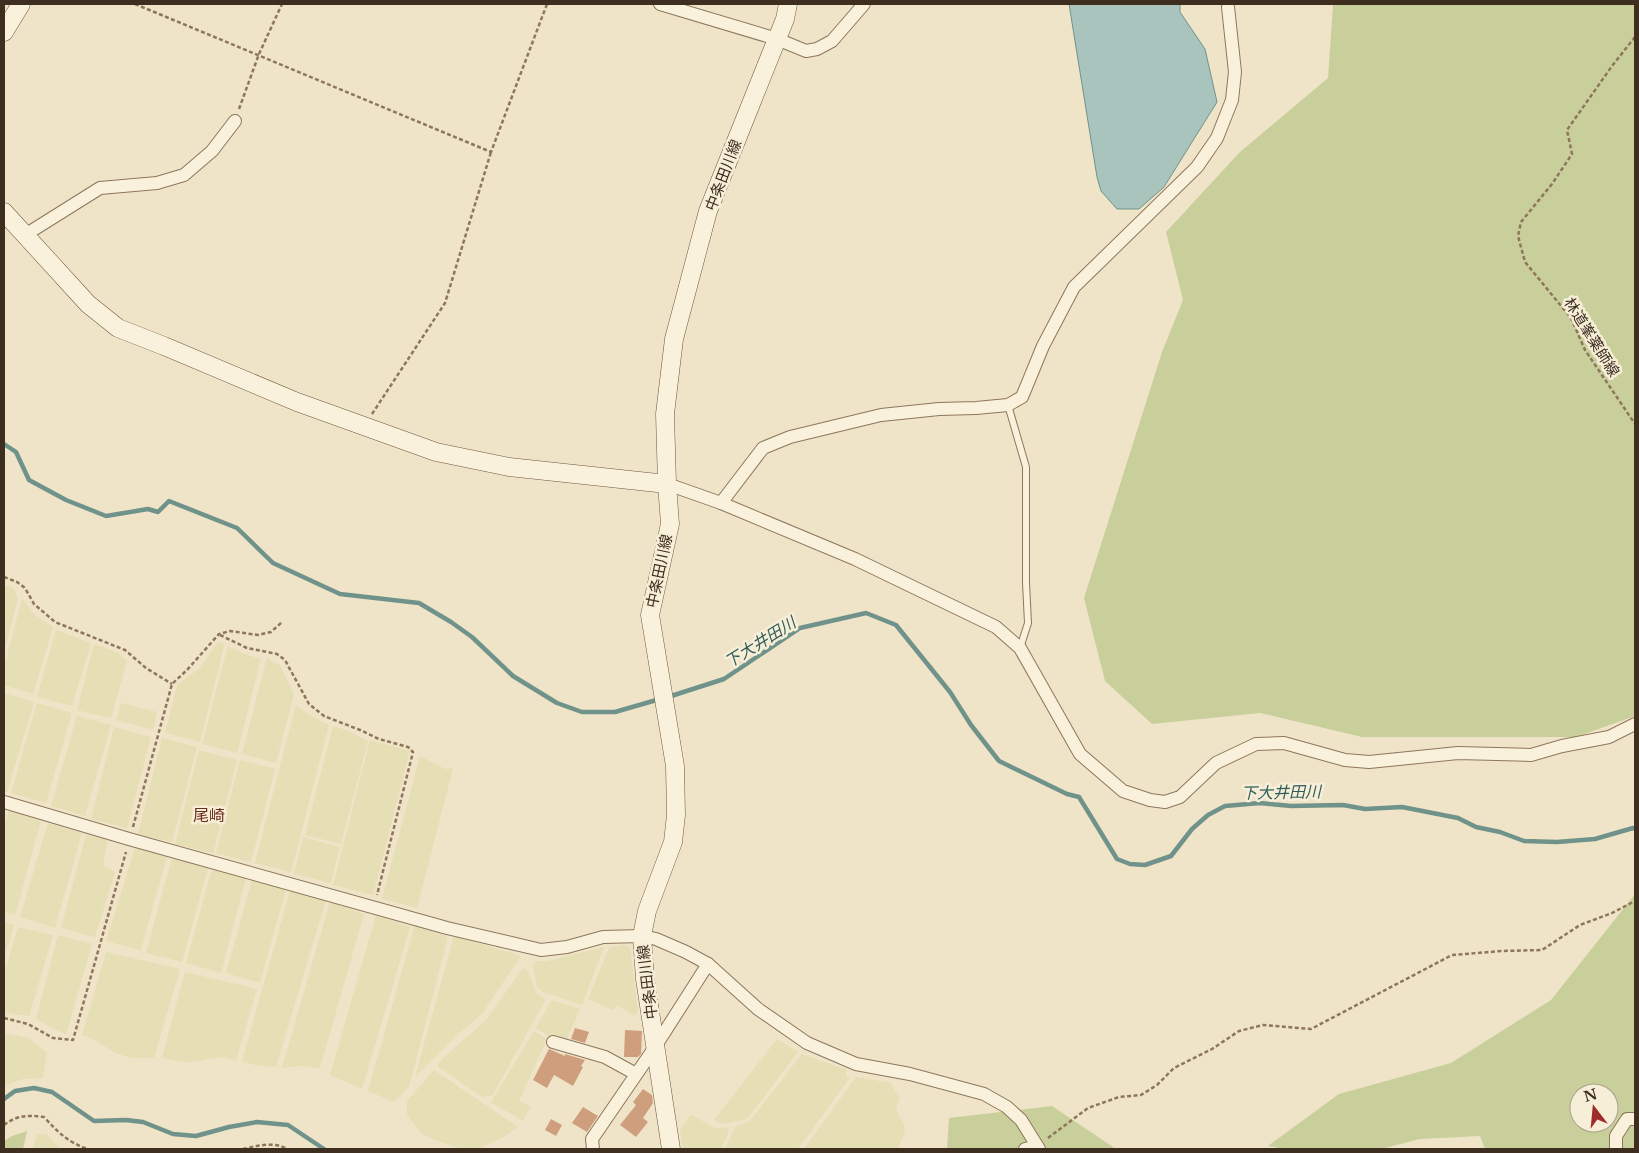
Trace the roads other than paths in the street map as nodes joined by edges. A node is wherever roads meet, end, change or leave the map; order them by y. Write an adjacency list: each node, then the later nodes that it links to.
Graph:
1 (21, 4): 6 (main road)
2 (660, 4): 7 (street)
3 (864, 4): 7 (street)
4 (1228, 7): 11 (street)
5 (784, 9): 7 (main road, 中条田川線)
6 (4, 32)
7 (777, 39): 12 (main road, 中条田川線)
8 (235, 121): 10 (street)
9 (4, 212): 10 (main road)
10 (25, 234): 12 (main road)
11 (1008, 404): 13 (street); 14 (lane)
12 (667, 484): 13 (street); 17 (main road, 中条田川線)
13 (721, 502): 14 (street)
14 (1020, 648): 15 (street)
15 (1635, 724)
16 (4, 802): 17 (street)
17 (642, 936): 18 (street); 20 (main road, 中条田川線)
18 (708, 964): 20 (street); 23 (street)
19 (554, 1042): 21 (street)
20 (655, 1046): 21 (street); 25 (main road, 中条田川線)
21 (636, 1074): 24 (street)
22 (1635, 1118): 27 (street)
23 (1038, 1148): 26 (street)
24 (594, 1149)
25 (671, 1149)
26 (1025, 1149)
27 (1616, 1149)

